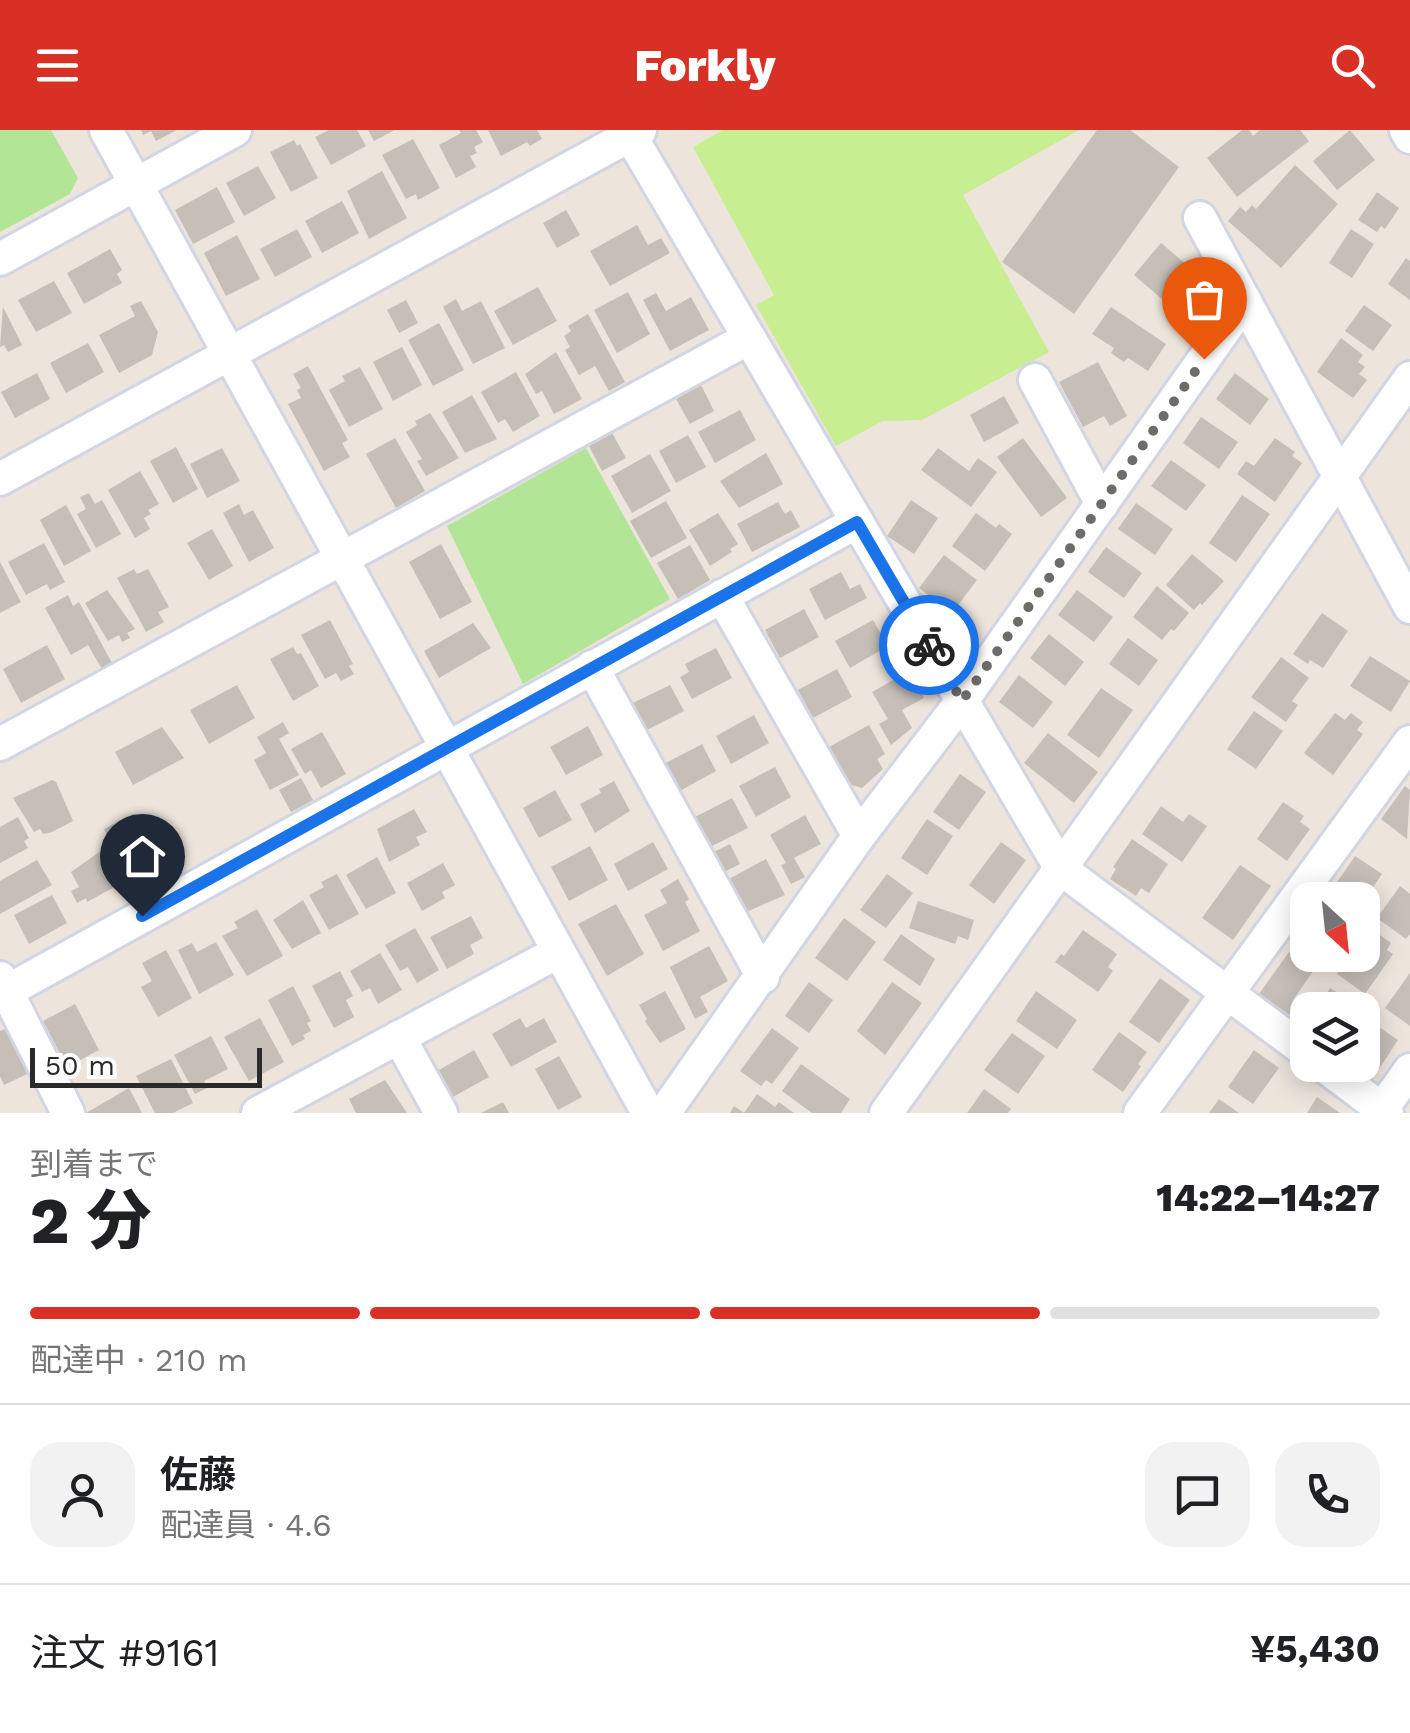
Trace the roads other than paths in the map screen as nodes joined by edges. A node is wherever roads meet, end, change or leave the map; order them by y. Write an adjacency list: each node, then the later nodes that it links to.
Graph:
1 (106, 130): 4 (street)
2 (235, 130): 4 (street)
3 (633, 132): 8 (street); 9 (street)
4 (136, 184): 6 (street); 9 (street)
5 (1200, 218): 7 (street)
6 (0, 259)
7 (1245, 302): 12 (street); 14 (street)
8 (749, 338): 15 (street); 16 (street)
9 (229, 354): 13 (street); 16 (street)
10 (1410, 378): 12 (street)
11 (1035, 380): 14 (street)
12 (1340, 476): 18 (street); 25 (street)
13 (0, 478)
14 (1102, 504): 20 (street)
15 (857, 522): 17 (street); 20 (street)
16 (341, 558): 22 (street); 23 (street)
17 (722, 596): 19 (street); 24 (street)
18 (1410, 607)
19 (592, 667): 23 (street); 27 (street)
20 (962, 701): 24 (street); 25 (street)
21 (1410, 742): 29 (street)
22 (0, 744)
23 (446, 748): 26 (street); 28 (street)
24 (859, 836): 27 (street)
25 (1061, 869): 29 (street); 40 (street)
26 (558, 952): 30 (street); 38 (street)
27 (762, 977): 39 (street)
28 (2, 988): 35 (street)
29 (1227, 994): 31 (street); 41 (street)
30 (400, 1037): 36 (street); 37 (street)
31 (1290, 1041)
32 (1410, 1070): 34 (street)
33 (1345, 1082): 34 (street)
34 (1383, 1112)
35 (68, 1113)
36 (258, 1113)
37 (441, 1113)
38 (648, 1113)
39 (664, 1113)
40 (886, 1113)
41 (1140, 1113)

